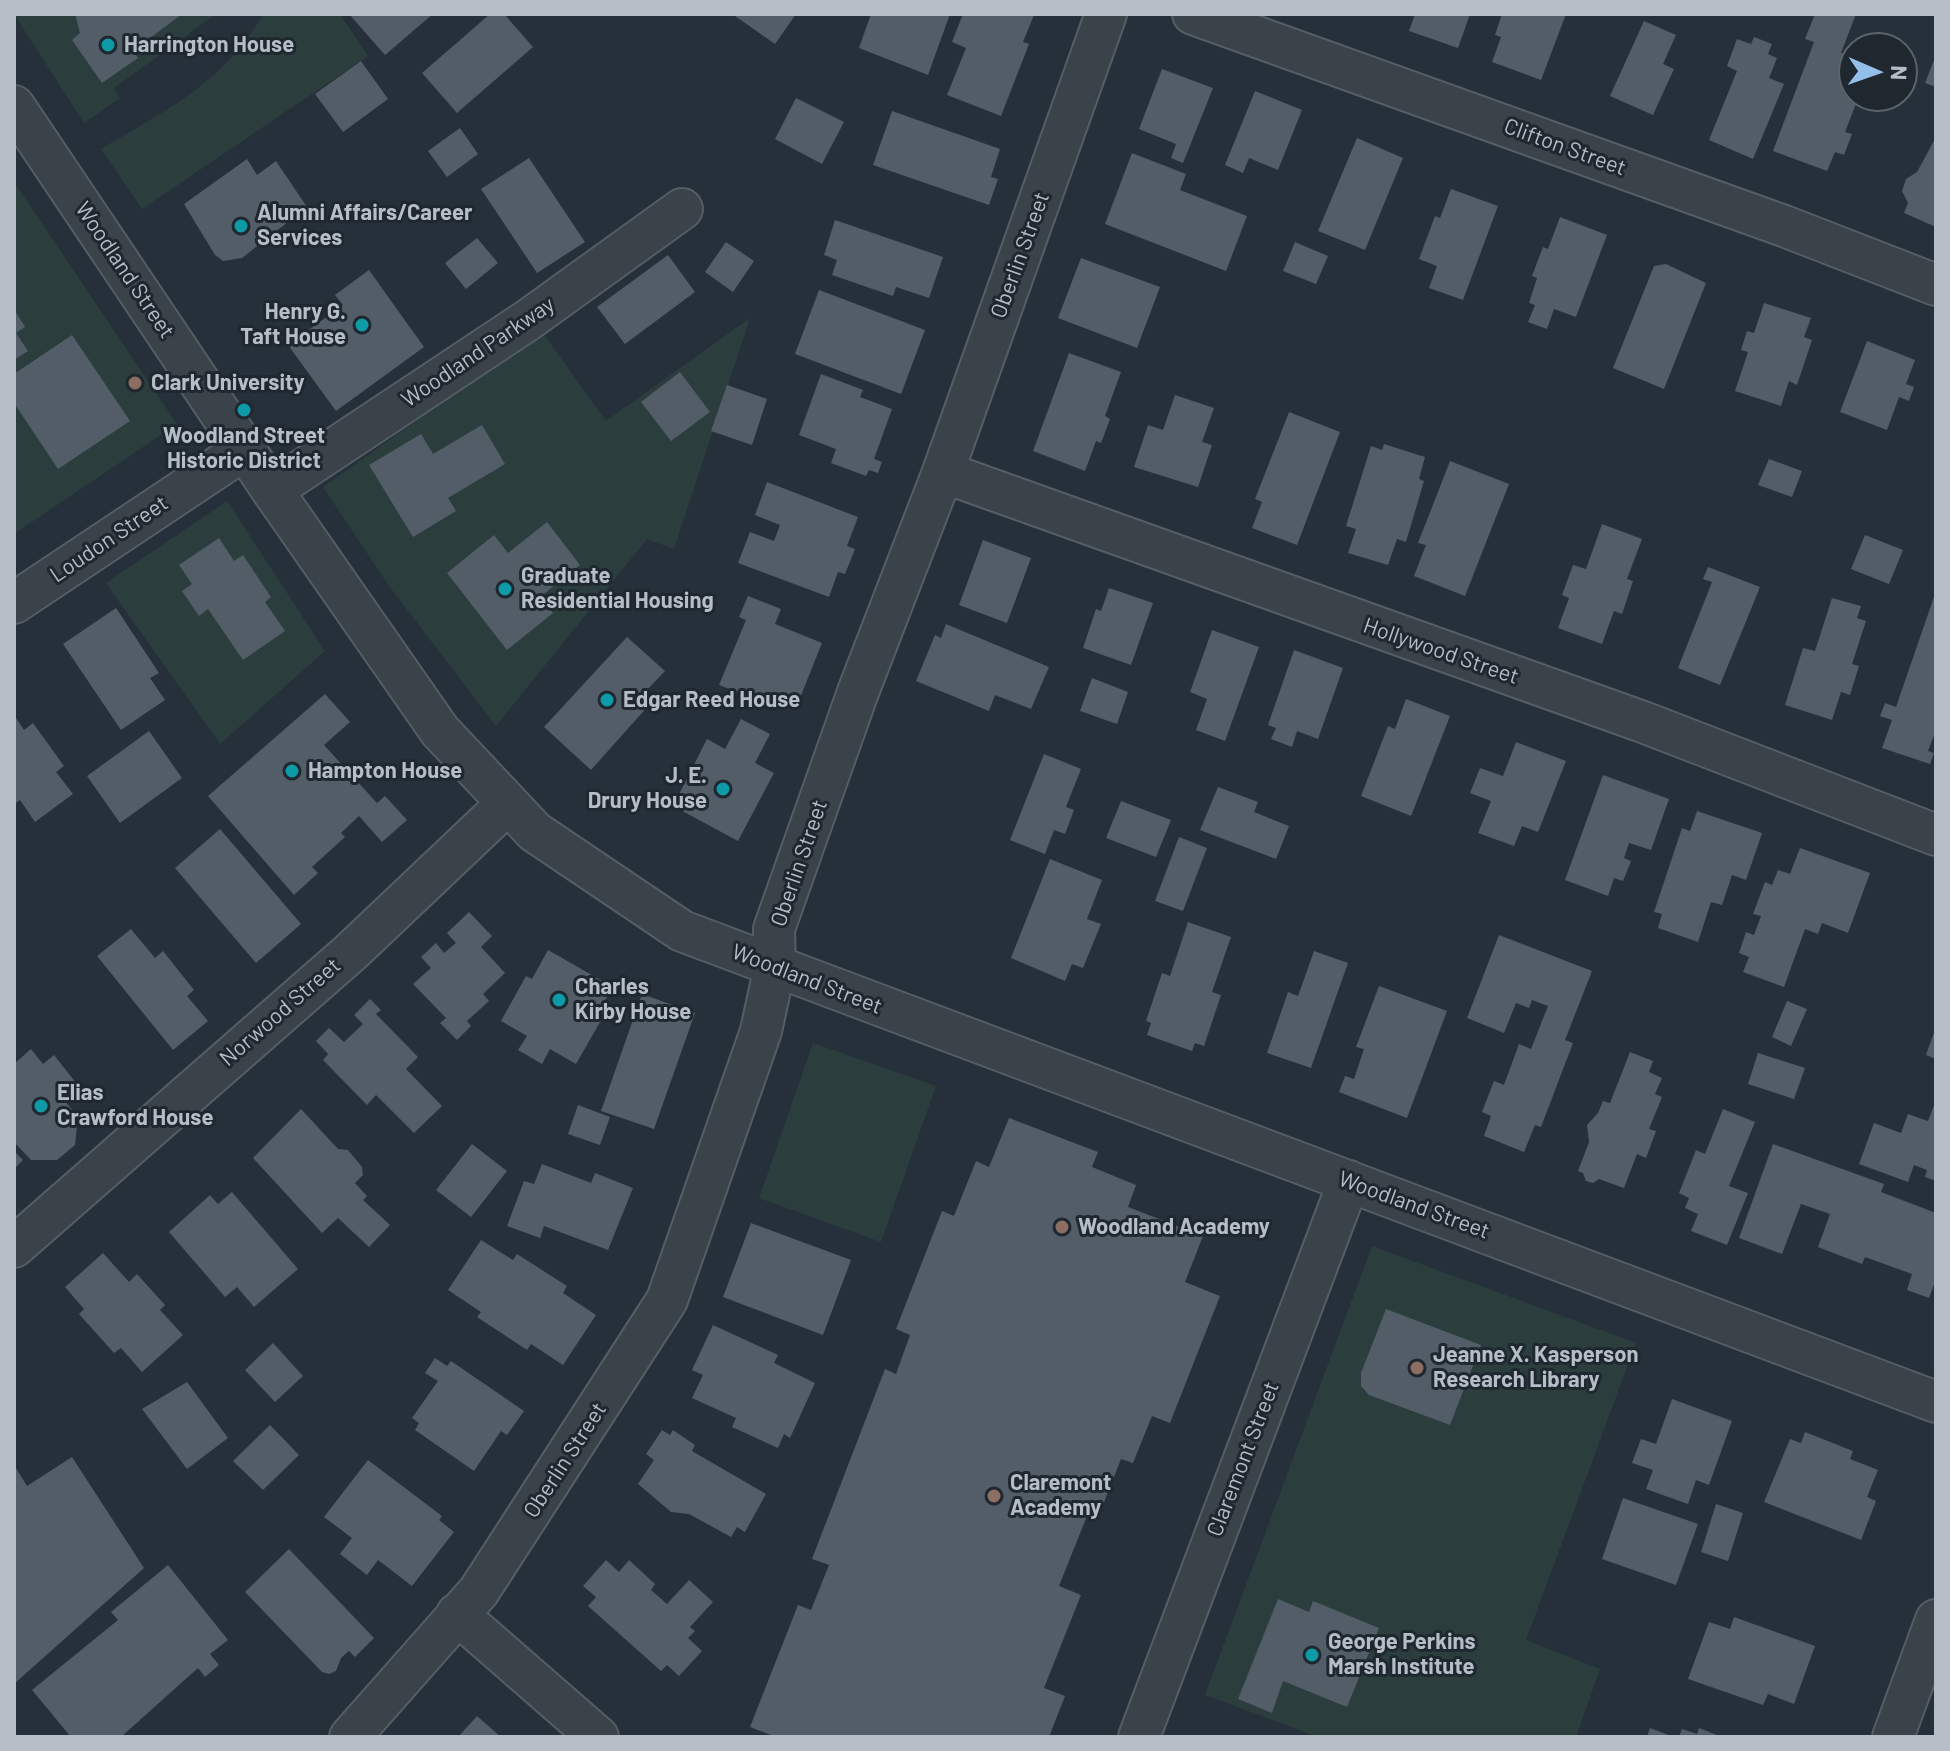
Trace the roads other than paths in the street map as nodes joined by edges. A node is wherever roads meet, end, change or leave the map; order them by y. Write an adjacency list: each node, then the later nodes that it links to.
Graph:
1 (1106, 14): 7 (street, Oberlin Street)
2 (1193, 14): 5 (street, Clifton Street)
3 (14, 106): 6 (street, Woodland Street)
4 (682, 209): 8 (street, Woodland Parkway)
5 (1936, 285)
6 (245, 449): 8 (street, Woodland Street); 9 (street, Loudon Street)
7 (943, 472): 11 (street, Hollywood Street); 12 (street, Oberlin Street)
8 (272, 490): 10 (street, Woodland Street)
9 (14, 603)
10 (506, 805): 12 (street, Woodland Street); 14 (street, Norwood Street)
11 (1936, 835)
12 (775, 966): 13 (street, Woodland Street); 16 (street, Oberlin Street)
13 (1349, 1181): 15 (street, Woodland Street); 20 (street, Claremont Street)
14 (14, 1247)
15 (1936, 1402)
16 (457, 1614): 18 (street, Oberlin Street); 19 (street)
17 (1936, 1620): 21 (street)
18 (350, 1737)
19 (598, 1737)
20 (1139, 1737)
21 (1893, 1737)

